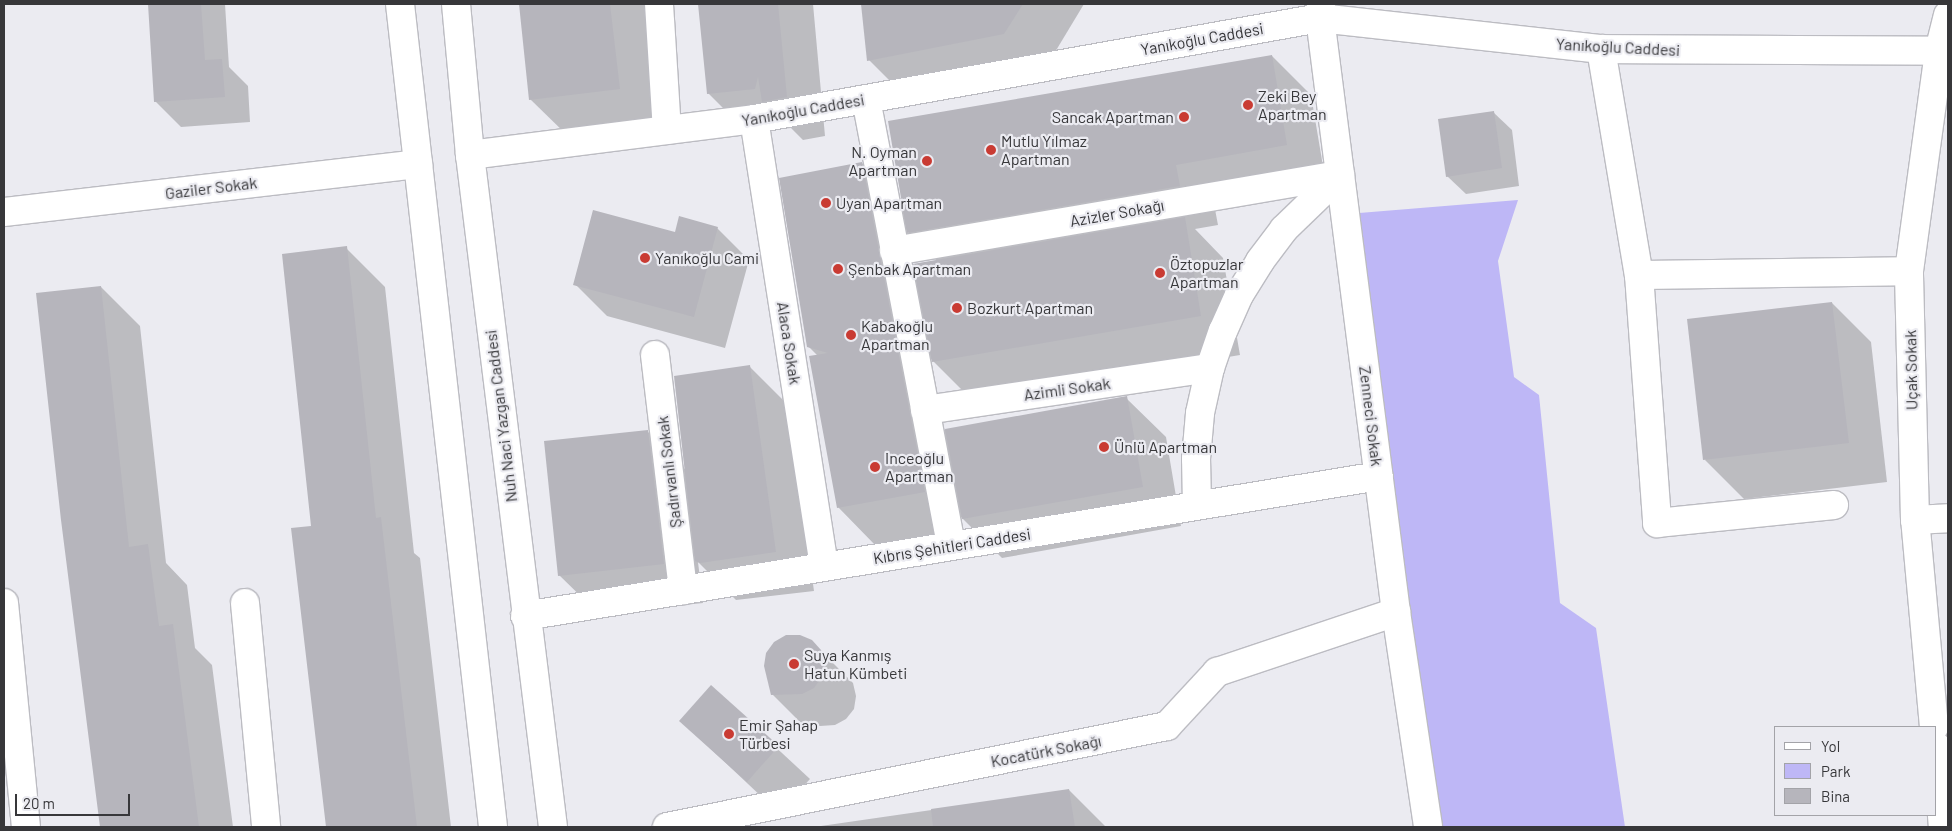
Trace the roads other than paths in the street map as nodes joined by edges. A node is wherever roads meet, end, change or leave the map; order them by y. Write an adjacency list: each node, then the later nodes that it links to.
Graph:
1 (400, 4): 13 (street)
2 (456, 4): 12 (street, Nuh Naci Yazgan Caddesi)
3 (659, 4): 11 (street)
4 (1361, 4): 5 (street)
5 (1321, 11): 7 (street, Yanıkoğlu Caddesi); 9 (street, Yanıkoğlu Caddesi); 14 (street, Zenneci Sokak)
6 (1948, 15): 8 (street, Uçak Sokak)
7 (1601, 49): 8 (street, Yanıkoğlu Caddesi); 18 (street)
8 (1940, 52): 17 (street, Uçak Sokak)
9 (866, 99): 10 (street, Yanıkoğlu Caddesi); 16 (street)
10 (754, 120): 11 (street, Yanıkoğlu Caddesi); 28 (street, Alaca Sokak)
11 (666, 130): 12 (street, Yanıkoğlu Caddesi)
12 (470, 154): 33 (street, Nuh Naci Yazgan Caddesi)
13 (418, 164): 15 (street, Gaziler Sokak); 39 (street)
14 (1340, 175): 16 (street, Azizler Sokağı); 20 (street); 22 (street, Zenneci Sokak)
15 (4, 212)
16 (894, 251): 21 (street)
17 (1909, 271): 18 (street); 26 (street, Uçak Sokak)
18 (1639, 275): 24 (street)
19 (655, 355): 29 (street, Şadırvanlı Sokak)
20 (1210, 368): 21 (street, Azimli Sokak); 23 (street)
21 (925, 410): 27 (street)
22 (1379, 476): 23 (street, Kıbrıs Şehitleri Caddesi); 32 (street, Zenneci Sokak)
23 (1197, 505): 27 (street, Kıbrıs Şehitleri Caddesi)
24 (1834, 505)
25 (1948, 518): 26 (street)
26 (1915, 520): 35 (street, Uçak Sokak)
27 (951, 546): 28 (street, Kıbrıs Şehitleri Caddesi)
28 (824, 567): 29 (street, Kıbrıs Şehitleri Caddesi)
29 (683, 590): 33 (street, Kıbrıs Şehitleri Caddesi)
30 (4, 603): 34 (street)
31 (245, 603): 38 (street)
32 (1396, 612): 41 (street, Kocatürk Sokağı); 42 (street, Zenneci Sokak)
33 (525, 616): 40 (street, Nuh Naci Yazgan Caddesi)
34 (8, 695): 37 (street)
35 (1934, 726)
36 (1937, 758): 43 (street)
37 (26, 827)
38 (266, 827)
39 (493, 827)
40 (552, 827)
41 (667, 827)
42 (1428, 827)
43 (1943, 827)

